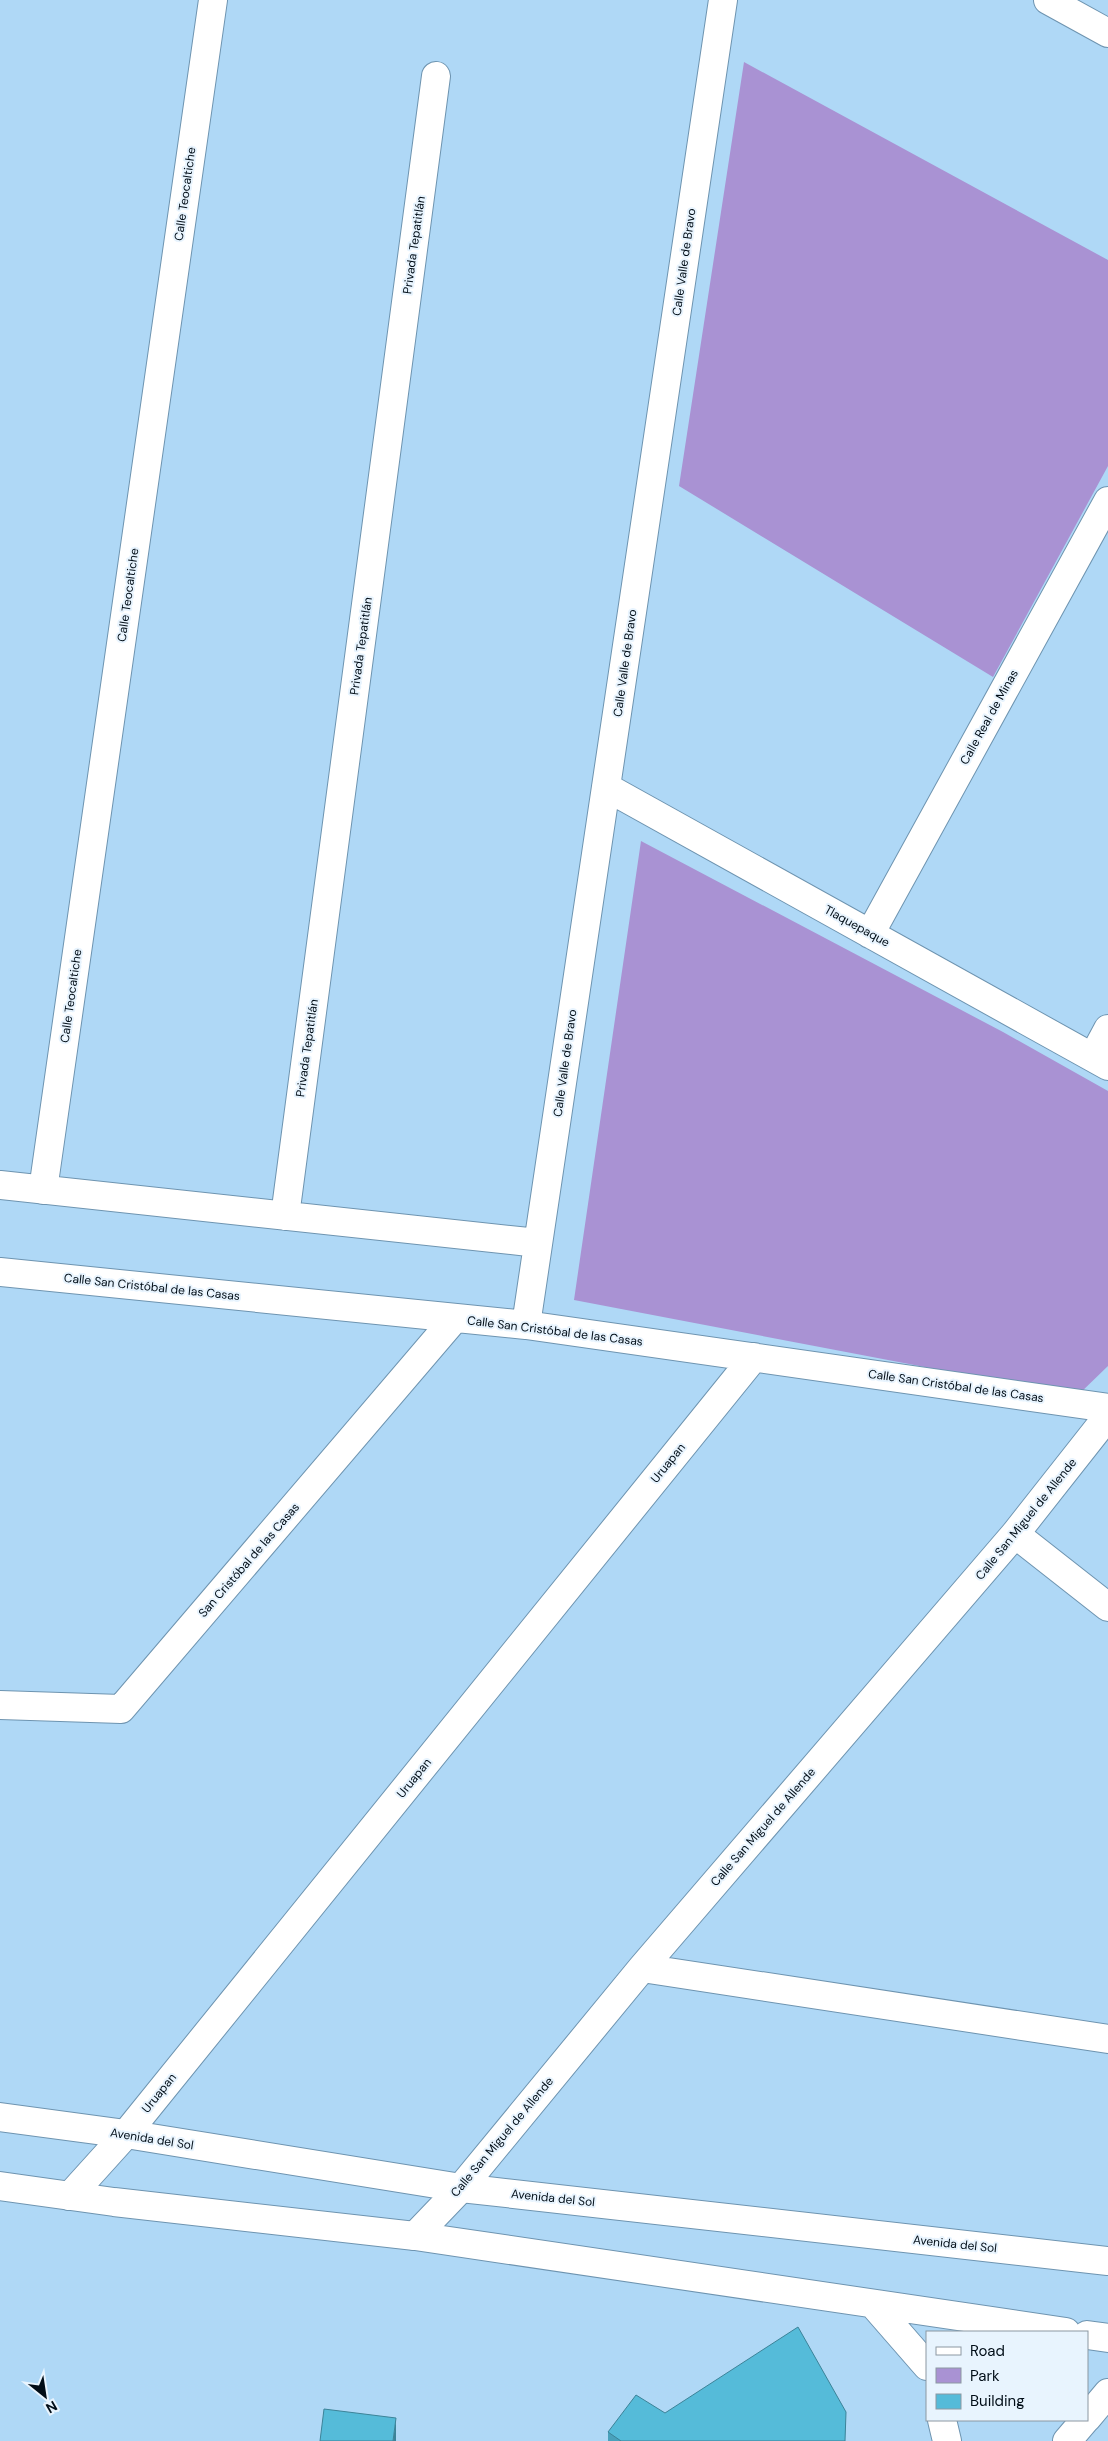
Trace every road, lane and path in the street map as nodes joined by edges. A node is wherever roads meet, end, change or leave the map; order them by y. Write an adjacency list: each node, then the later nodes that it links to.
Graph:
1 (213, 0): 12 (street, Calle Teocaltiche)
2 (724, 0): 7 (street, Calle Valle de Bravo)
3 (1048, 0): 4 (street)
4 (1108, 32)
5 (436, 76): 13 (street, Privada Tepatitlán)
6 (1108, 500): 8 (street, Calle Real de Minas)
7 (606, 787): 8 (street, Tlaquepaque); 14 (street, Calle Valle de Bravo)
8 (870, 934): 10 (street, Tlaquepaque)
9 (1108, 1029): 10 (street)
10 (1100, 1062)
11 (0, 1185): 12 (street)
12 (43, 1190): 13 (street)
13 (285, 1216): 14 (street)
14 (538, 1243): 17 (street, Calle Valle de Bravo)
15 (0, 1272): 16 (street, Calle San Cristóbal de las Casas)
16 (455, 1318): 17 (street, Calle San Cristóbal de las Casas); 23 (street, San Cristóbal de las Casas)
17 (526, 1325): 18 (street, Calle San Cristóbal de las Casas)
18 (754, 1357): 19 (street, Calle San Cristóbal de las Casas); 27 (street, Uruapan)
19 (1108, 1408)
20 (1108, 1416): 21 (street, Calle San Miguel de Allende)
21 (1016, 1534): 22 (street); 24 (street, Calle San Miguel de Allende)
22 (1108, 1607)
23 (0, 1705)
24 (642, 1968): 25 (street); 29 (street, Calle San Miguel de Allende)
25 (1108, 2039)
26 (0, 2117): 27 (street, Avenida del Sol)
27 (126, 2134): 29 (street, Avenida del Sol); 30 (street, Uruapan)
28 (0, 2186): 30 (street)
29 (462, 2188): 31 (street, Calle San Miguel de Allende); 32 (street, Avenida del Sol)
30 (70, 2196): 31 (street)
31 (416, 2236): 33 (street)
32 (1104, 2259)
33 (873, 2304): 34 (street); 37 (street)
34 (1059, 2331)
35 (1088, 2335): 36 (street)
36 (1108, 2338)
37 (926, 2365)
38 (1108, 2394): 39 (street)
39 (1088, 2417)
40 (942, 2421): 42 (street)
41 (1084, 2421): 43 (street)
42 (948, 2441)
43 (1067, 2441)

